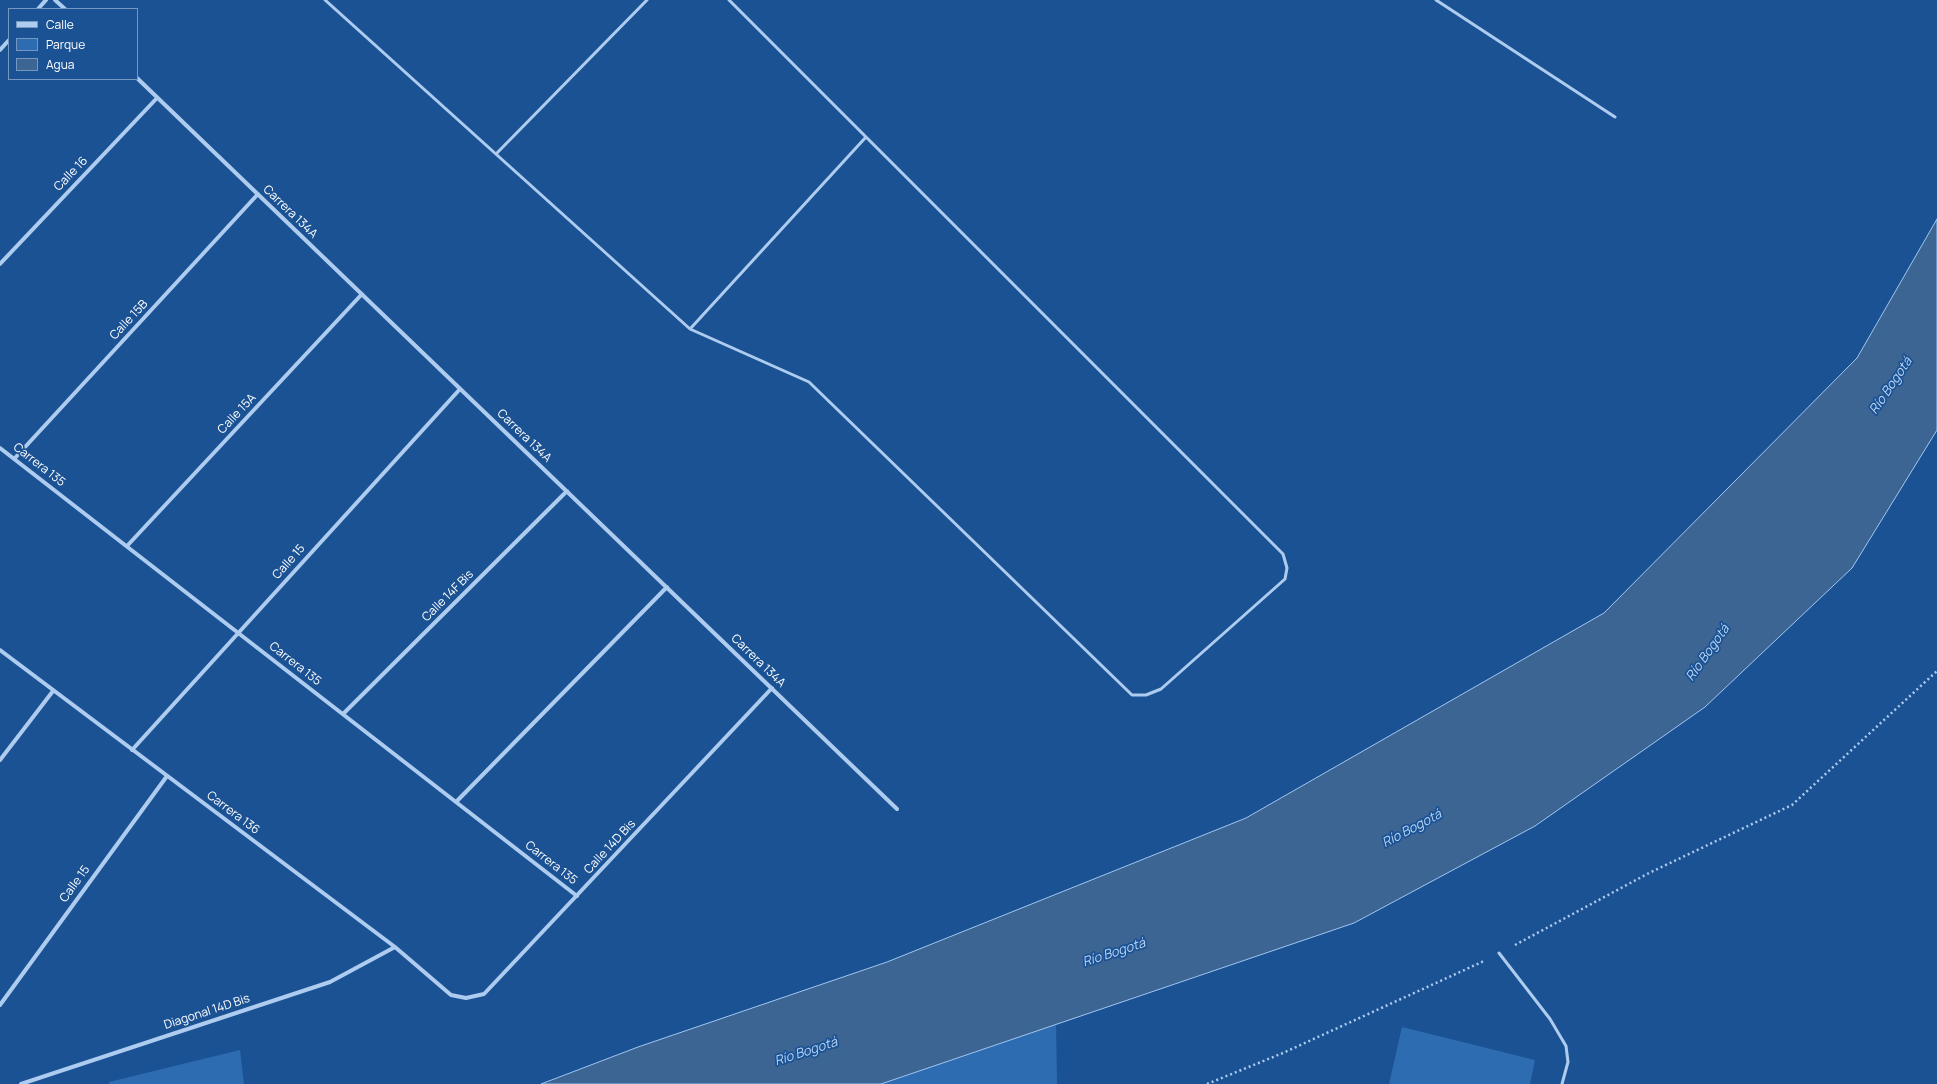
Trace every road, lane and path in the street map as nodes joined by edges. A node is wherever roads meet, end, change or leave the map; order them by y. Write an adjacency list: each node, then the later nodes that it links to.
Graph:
1 (46, 0): 7 (street)
2 (55, 0): 8 (street)
3 (325, 0): 15 (lane)
4 (647, 0): 15 (lane)
5 (729, 0): 14 (lane)
6 (1436, 0): 13 (lane)
7 (39, 8)
8 (64, 8)
9 (8, 41): 10 (street)
10 (0, 50)
11 (138, 79): 12 (street, Carrera 134A)
12 (158, 98): 16 (street, Carrera 134A); 17 (street, Calle 16)
13 (1615, 117)
14 (866, 137): 19 (lane); 19 (lane)
15 (496, 154): 19 (lane)
16 (258, 194): 18 (street, Carrera 134A); 22 (street, Calle 15B)
17 (0, 264)
18 (362, 294): 20 (street, Carrera 134A); 24 (street, Calle 15A)
19 (690, 329)
20 (460, 389): 23 (street, Carrera 134A); 26 (street, Calle 15)
21 (0, 448): 22 (street, Carrera 135)
22 (14, 459): 24 (street, Carrera 135)
23 (568, 491): 25 (street, Carrera 134A); 31 (street, Calle 14F Bis)
24 (127, 546): 26 (street, Carrera 135)
25 (667, 587): 29 (street, Carrera 134A); 35 (street)
26 (238, 633): 31 (street, Carrera 135); 32 (street, Calle 15)
27 (0, 650): 30 (street, Carrera 136)
28 (1937, 671): 39 (path)
29 (772, 688): 36 (street, Carrera 134A); 37 (street, Calle 14D Bis)
30 (54, 691): 32 (street, Carrera 136); 33 (street)
31 (343, 714): 35 (street, Carrera 135)
32 (132, 750): 34 (street, Carrera 136)
33 (0, 760)
34 (167, 776): 38 (street, Carrera 136); 41 (street, Calle 15)
35 (456, 802): 37 (street, Carrera 135)
36 (897, 809)
37 (577, 896): 40 (street, Calle 14D Bis)
38 (395, 947): 40 (street, Carrera 136); 42 (street, Diagonal 14D Bis)
39 (1499, 953): 43 (path); 44 (lane)
40 (451, 995)
41 (0, 1005)
42 (21, 1084)
43 (1207, 1084)
44 (1562, 1084)

